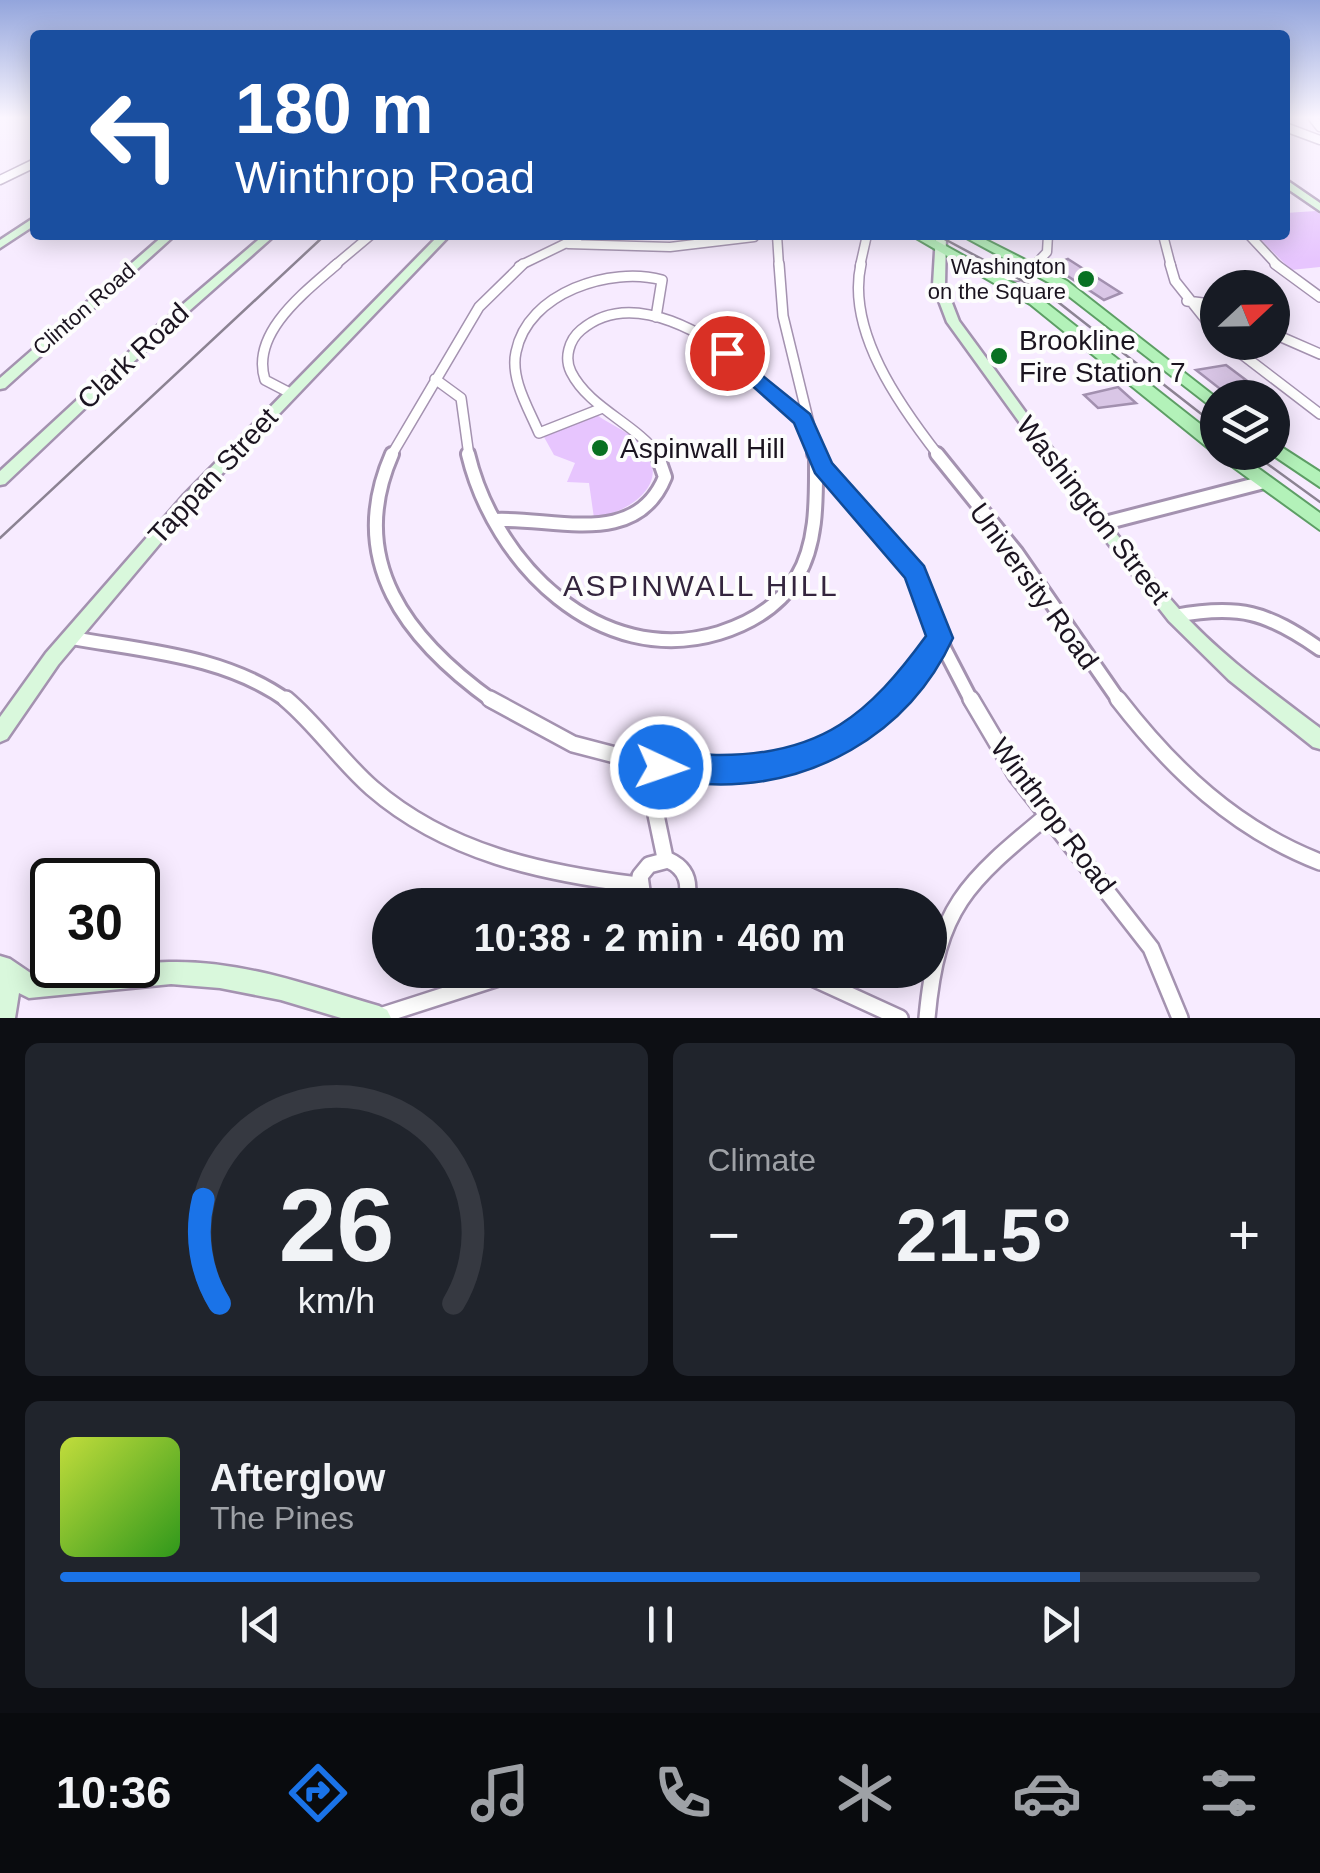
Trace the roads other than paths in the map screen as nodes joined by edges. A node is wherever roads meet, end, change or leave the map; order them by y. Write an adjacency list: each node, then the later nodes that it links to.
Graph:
1 (30, 166): 2 (street)
2 (0, 180)
3 (1290, 186): 4 (street)
4 (1320, 208)
5 (30, 223): 20 (street)
6 (164, 240): 36 (street, Clinton Road)
7 (264, 240): 46 (street, Clark Road)
8 (366, 240): 38 (street)
9 (440, 240): 38 (street, Tappan Street)
10 (572, 240): 21 (street)
11 (721, 240): 21 (street)
12 (759, 240): 22 (street)
13 (776, 240): 22 (street, Winthrop Road)
14 (866, 240): 61 (street, University Road)
15 (977, 240): 23 (main road)
16 (1048, 240): 23 (street)
17 (1163, 240): 28 (street)
18 (1253, 240): 27 (street)
19 (940, 241): 24 (main road); 51 (street, Washington Street)
20 (0, 244)
21 (564, 244): 35 (street)
22 (777, 250): 41 (street, Winthrop Road)
23 (1033, 268): 24 (street); 25 (main road)
24 (996, 276): 26 (main road)
25 (1057, 281): 26 (main road); 37 (main road)
26 (1023, 292): 42 (main road)
27 (1320, 297)
28 (1187, 300): 29 (street); 30 (street)
29 (1200, 302)
30 (1200, 315)
31 (656, 318): 39 (street); 39 (street); 41 (street)
32 (1290, 340): 33 (street)
33 (1320, 354)
34 (1250, 360): 40 (street)
35 (434, 379): 49 (street); 58 (street)
36 (0, 385)
37 (1200, 392)
38 (290, 393): 53 (street, Tappan Street)
39 (600, 408): 49 (street)
40 (1320, 414)
41 (803, 419): 43 (street, Winthrop Road)
42 (1200, 433)
43 (816, 456): 49 (street); 54 (street, Winthrop Road)
44 (1290, 460): 47 (main road)
45 (1248, 470): 48 (main road)
46 (0, 480)
47 (1320, 481)
48 (1264, 482): 50 (main road); 51 (street)
49 (495, 520)
50 (1320, 522)
51 (1101, 524): 52 (street, Washington Street)
52 (1175, 616): 55 (street); 57 (street, Washington Street)
53 (72, 638): 56 (street, Tappan Street); 62 (street)
54 (940, 638): 58 (street); 59 (street, Winthrop Road)
55 (1320, 649)
56 (0, 732)
57 (1320, 740)
58 (661, 767): 60 (street)
59 (1048, 816): 70 (street); 71 (street, Winthrop Road)
60 (665, 858): 62 (street); 63 (street)
61 (1320, 862)
62 (638, 886)
63 (688, 888)
64 (1, 966): 67 (street); 68 (street)
65 (460, 988): 67 (street)
66 (835, 988): 69 (street)
67 (378, 1017)
68 (4, 1018)
69 (900, 1018)
70 (927, 1018)
71 (1180, 1018)

